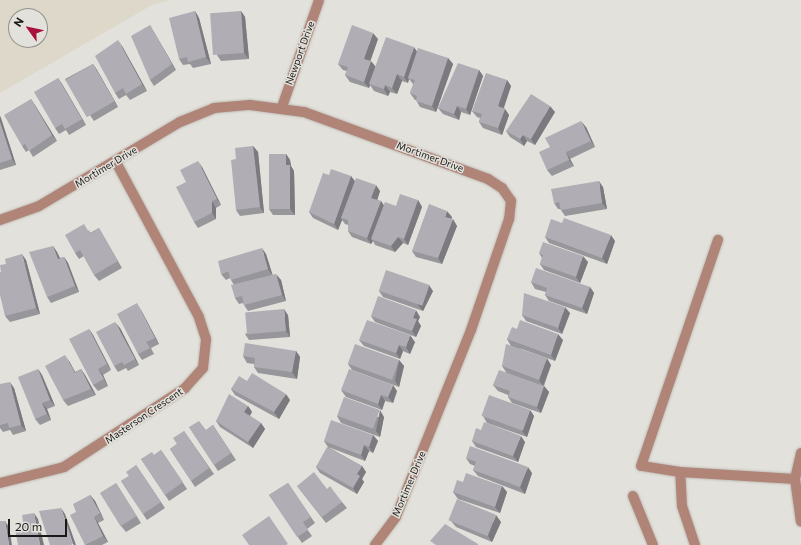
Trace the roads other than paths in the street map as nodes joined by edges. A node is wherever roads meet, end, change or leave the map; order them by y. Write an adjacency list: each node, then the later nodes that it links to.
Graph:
1 (319, 0): 2 (street, Newport Drive)
2 (282, 107): 3 (street, Mortimer Drive); 12 (street, Mortimer Drive)
3 (116, 162): 4 (street, Mortimer Drive); 9 (street, Masterson Crescent)
4 (0, 220)
5 (718, 240): 7 (street)
6 (801, 453): 8 (street)
7 (680, 472): 8 (street); 14 (street)
8 (795, 479): 11 (street)
9 (0, 483)
10 (633, 496): 13 (street)
11 (801, 522)
12 (375, 545)
13 (653, 545)
14 (695, 545)

